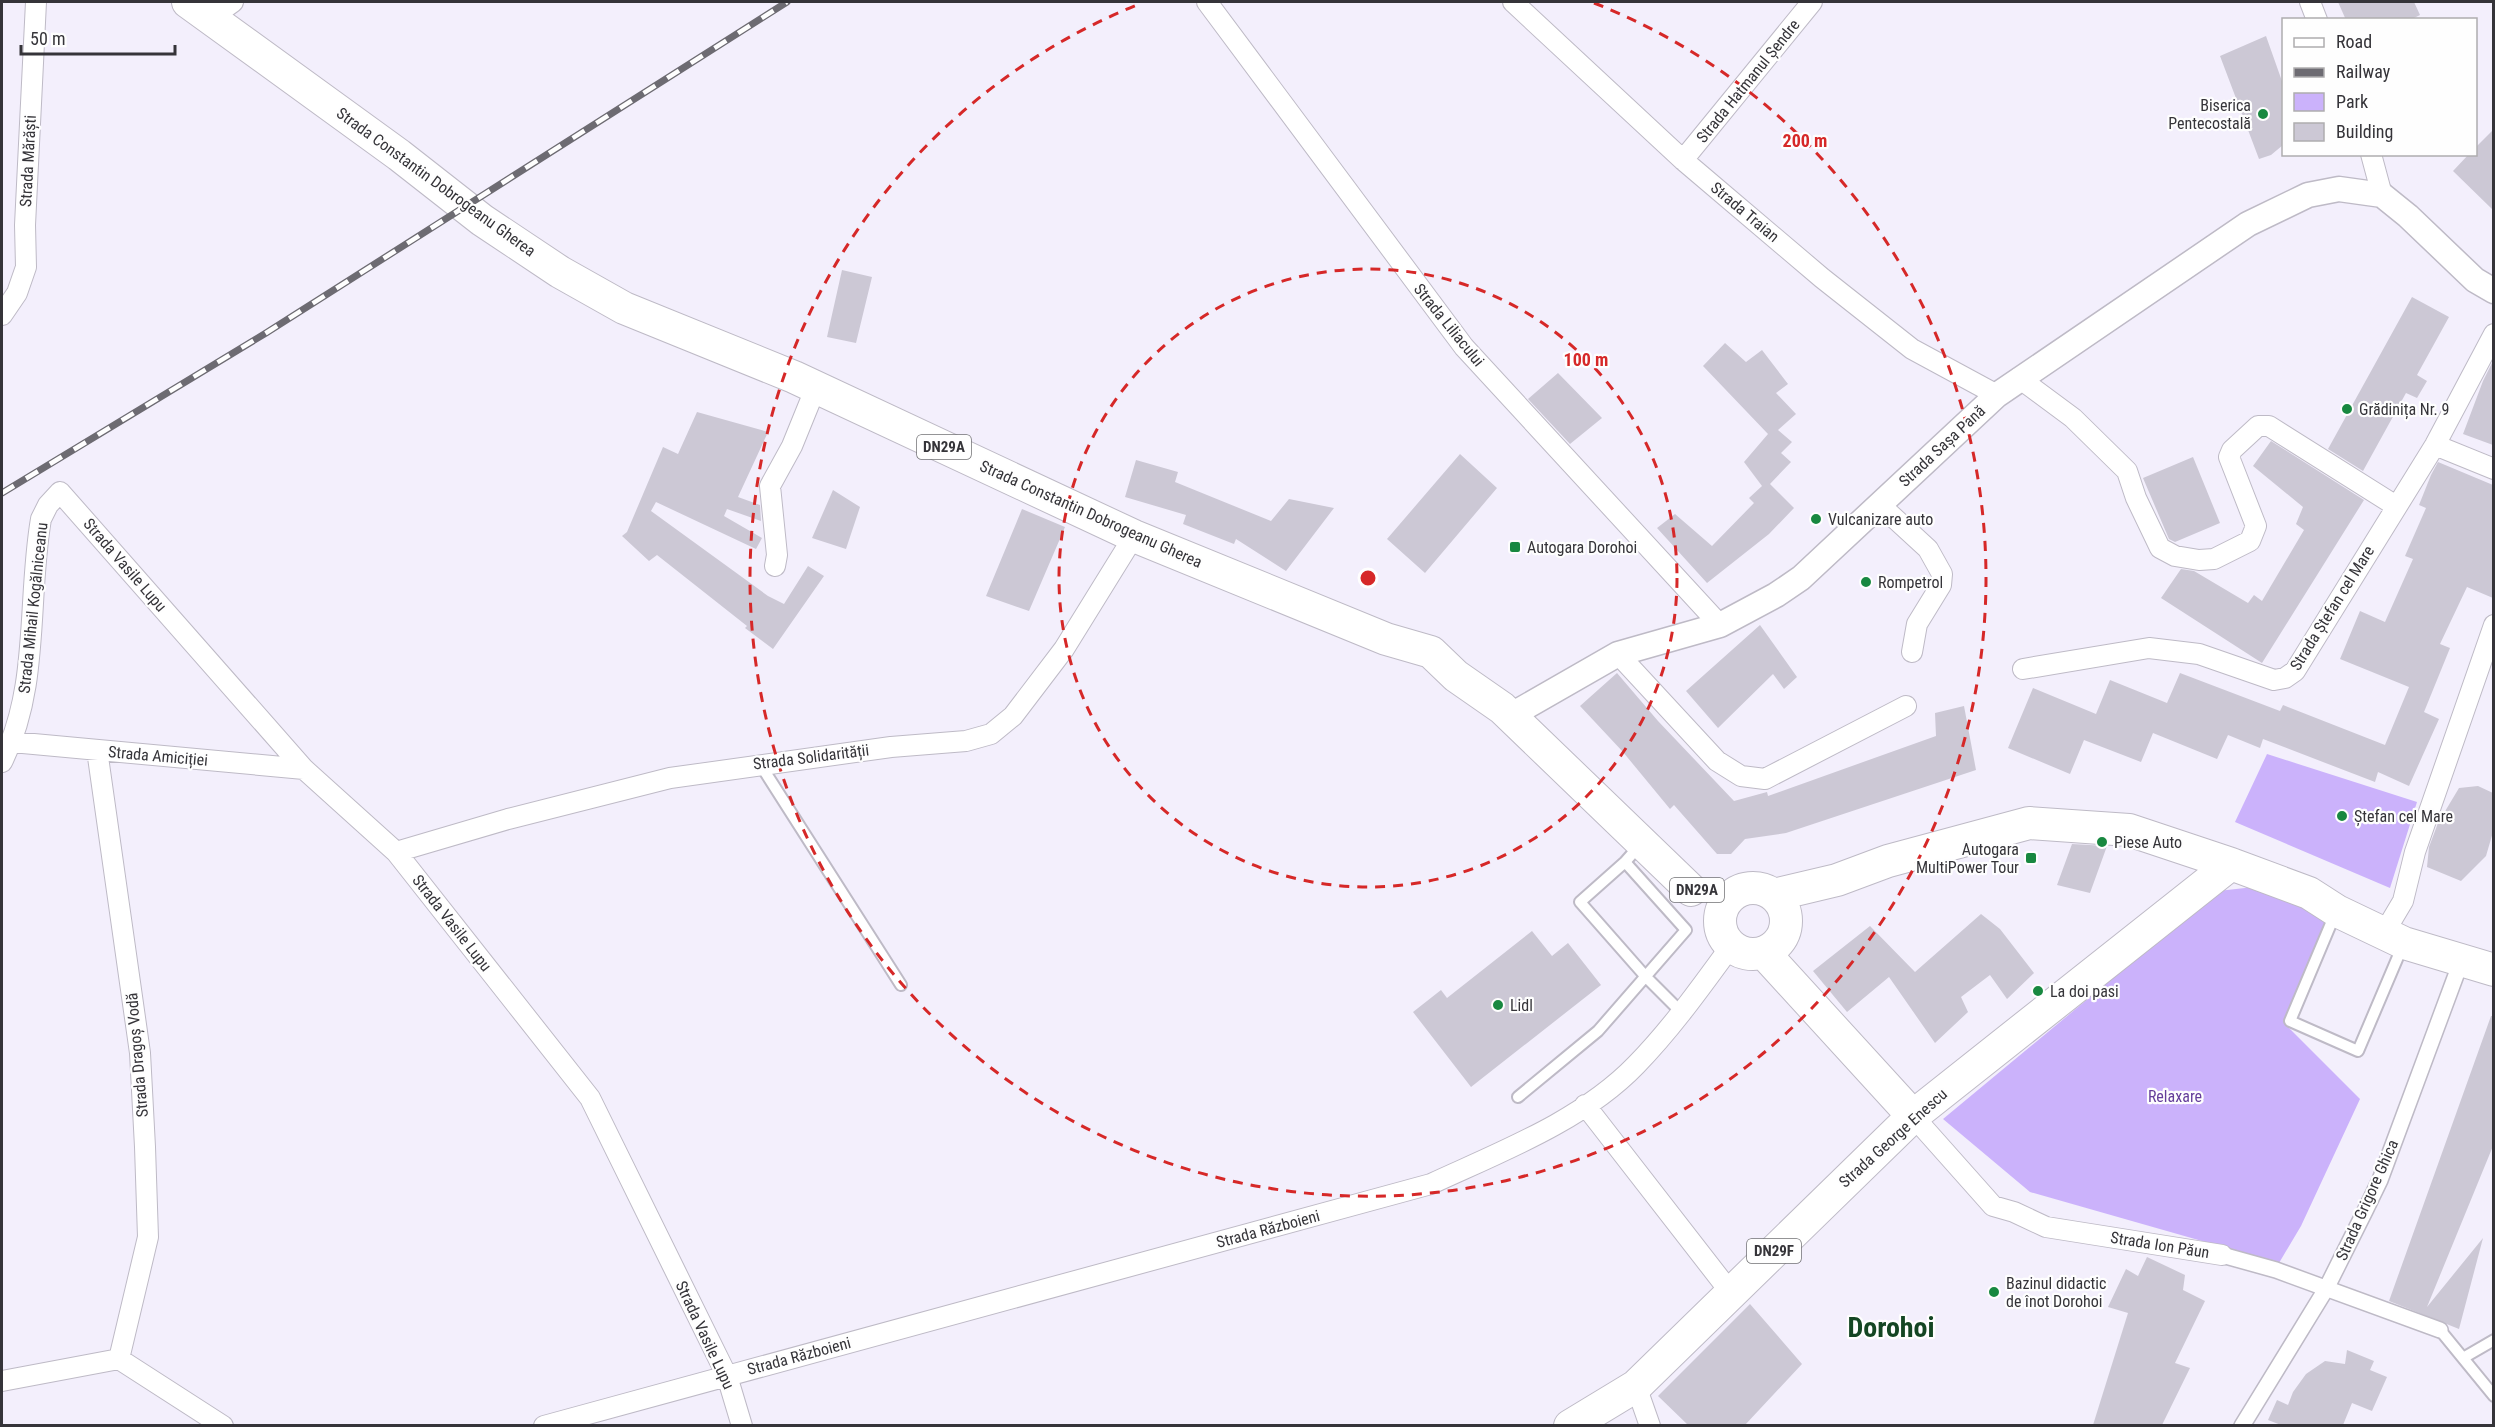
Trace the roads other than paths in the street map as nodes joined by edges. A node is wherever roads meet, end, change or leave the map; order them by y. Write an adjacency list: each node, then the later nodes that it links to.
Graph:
1 (36, 2): 12 (street, Strada Mărăști)
2 (1207, 2): 24 (street, Strada Liliacului)
3 (1513, 2): 9 (street, Strada Traian)
4 (1812, 2): 9 (street, Strada Hatmanul Șendre)
5 (2310, 2): 7 (street)
6 (211, 7): 15 (main road, Strada Constantin Dobrogeanu Gherea / DN29A)
7 (2316, 18)
8 (2372, 156): 10 (street)
9 (1683, 160): 16 (street, Strada Traian)
10 (2382, 195): 11 (street); 14 (street, Strada Sașa Pană)
11 (2493, 291)
12 (2, 315)
13 (2493, 334): 17 (street, Strada Ștefan cel Mare)
14 (2019, 378): 16 (street, Strada Sașa Pană); 21 (street)
15 (816, 387): 22 (main road, Strada Constantin Dobrogeanu Gherea / DN29A); 23 (street)
16 (1997, 395): 20 (street, Strada Sașa Pană)
17 (2435, 445): 18 (street); 21 (street, Strada Ștefan cel Mare)
18 (2493, 469)
19 (60, 492): 31 (street, Strada Mihail Kogălniceanu); 35 (street, Strada Vasile Lupu)
20 (1879, 504): 24 (street, Strada Sașa Pană); 26 (street)
21 (2396, 506): 28 (street, Strada Ștefan cel Mare)
22 (1134, 536): 30 (main road, Strada Constantin Dobrogeanu Gherea / DN29A); 34 (street, Strada Solidarității)
23 (775, 566)
24 (1720, 625): 27 (street, Strada Sașa Pană)
25 (2493, 625): 44 (street)
26 (1912, 652)
27 (1618, 654): 29 (street); 30 (street, Strada Sașa Pană)
28 (2023, 669)
29 (1906, 706)
30 (1508, 717): 37 (main road, Strada Constantin Dobrogeanu Gherea / DN29A)
31 (12, 742): 32 (street, Strada Amiciției); 33 (street, Strada Mihail Kogălniceanu)
32 (97, 750): 35 (street, Strada Amiciției); 60 (street, Strada Dragoș Vodă)
33 (2, 762)
34 (760, 764): 36 (street, Strada Solidarității); 49 (lane)
35 (304, 769): 36 (street, Strada Vasile Lupu)
36 (396, 852): 61 (street, Strada Vasile Lupu)
37 (1633, 852): 39 (main road, Strada Constantin Dobrogeanu Gherea / DN29A); 48 (lane); 48 (lane)
38 (2231, 864): 41 (main road); 42 (main road); 53 (main road, Strada George Enescu / DN29F)
39 (1691, 890): 40 (main road, DN29A); 43 (main road, Strada Constantin Dobrogeanu Gherea / DN29A)
40 (1742, 890): 41 (main road); 43 (main road)
41 (1780, 908): 45 (main road)
42 (2337, 911): 44 (main road); 44 (lane)
43 (1726, 933): 45 (main road); 50 (street, Strada Războieni)
44 (2394, 938): 46 (main road)
45 (1764, 953): 53 (main road)
46 (2458, 959): 47 (main road); 55 (street, Strada Grigore Ghica)
47 (2493, 970)
48 (1646, 977): 50 (lane); 51 (lane)
49 (901, 985)
50 (1682, 1013): 52 (street, Strada Războieni)
51 (1518, 1097)
52 (1585, 1105): 56 (street); 61 (street, Strada Războieni)
53 (1913, 1116): 54 (street, Strada Ion Păun); 56 (main road, Strada George Enescu / DN29F)
54 (2222, 1255): 55 (street, Strada Ion Păun)
55 (2326, 1289): 57 (street, Strada Ion Păun); 70 (street, Strada Grigore Ghica)
56 (1731, 1293): 63 (main road, Strada George Enescu / DN29F)
57 (2440, 1330): 59 (lane)
58 (2493, 1340): 59 (lane)
59 (2463, 1358): 64 (lane)
60 (119, 1359): 62 (street); 65 (street)
61 (728, 1376): 66 (street, Strada Războieni); 67 (street, Strada Vasile Lupu)
62 (2, 1381)
63 (1636, 1386): 68 (main road, Strada George Enescu / DN29F); 69 (street)
64 (2493, 1396)
65 (223, 1425)
66 (544, 1425)
67 (742, 1425)
68 (1570, 1425)
69 (1650, 1425)
70 (2242, 1425)

